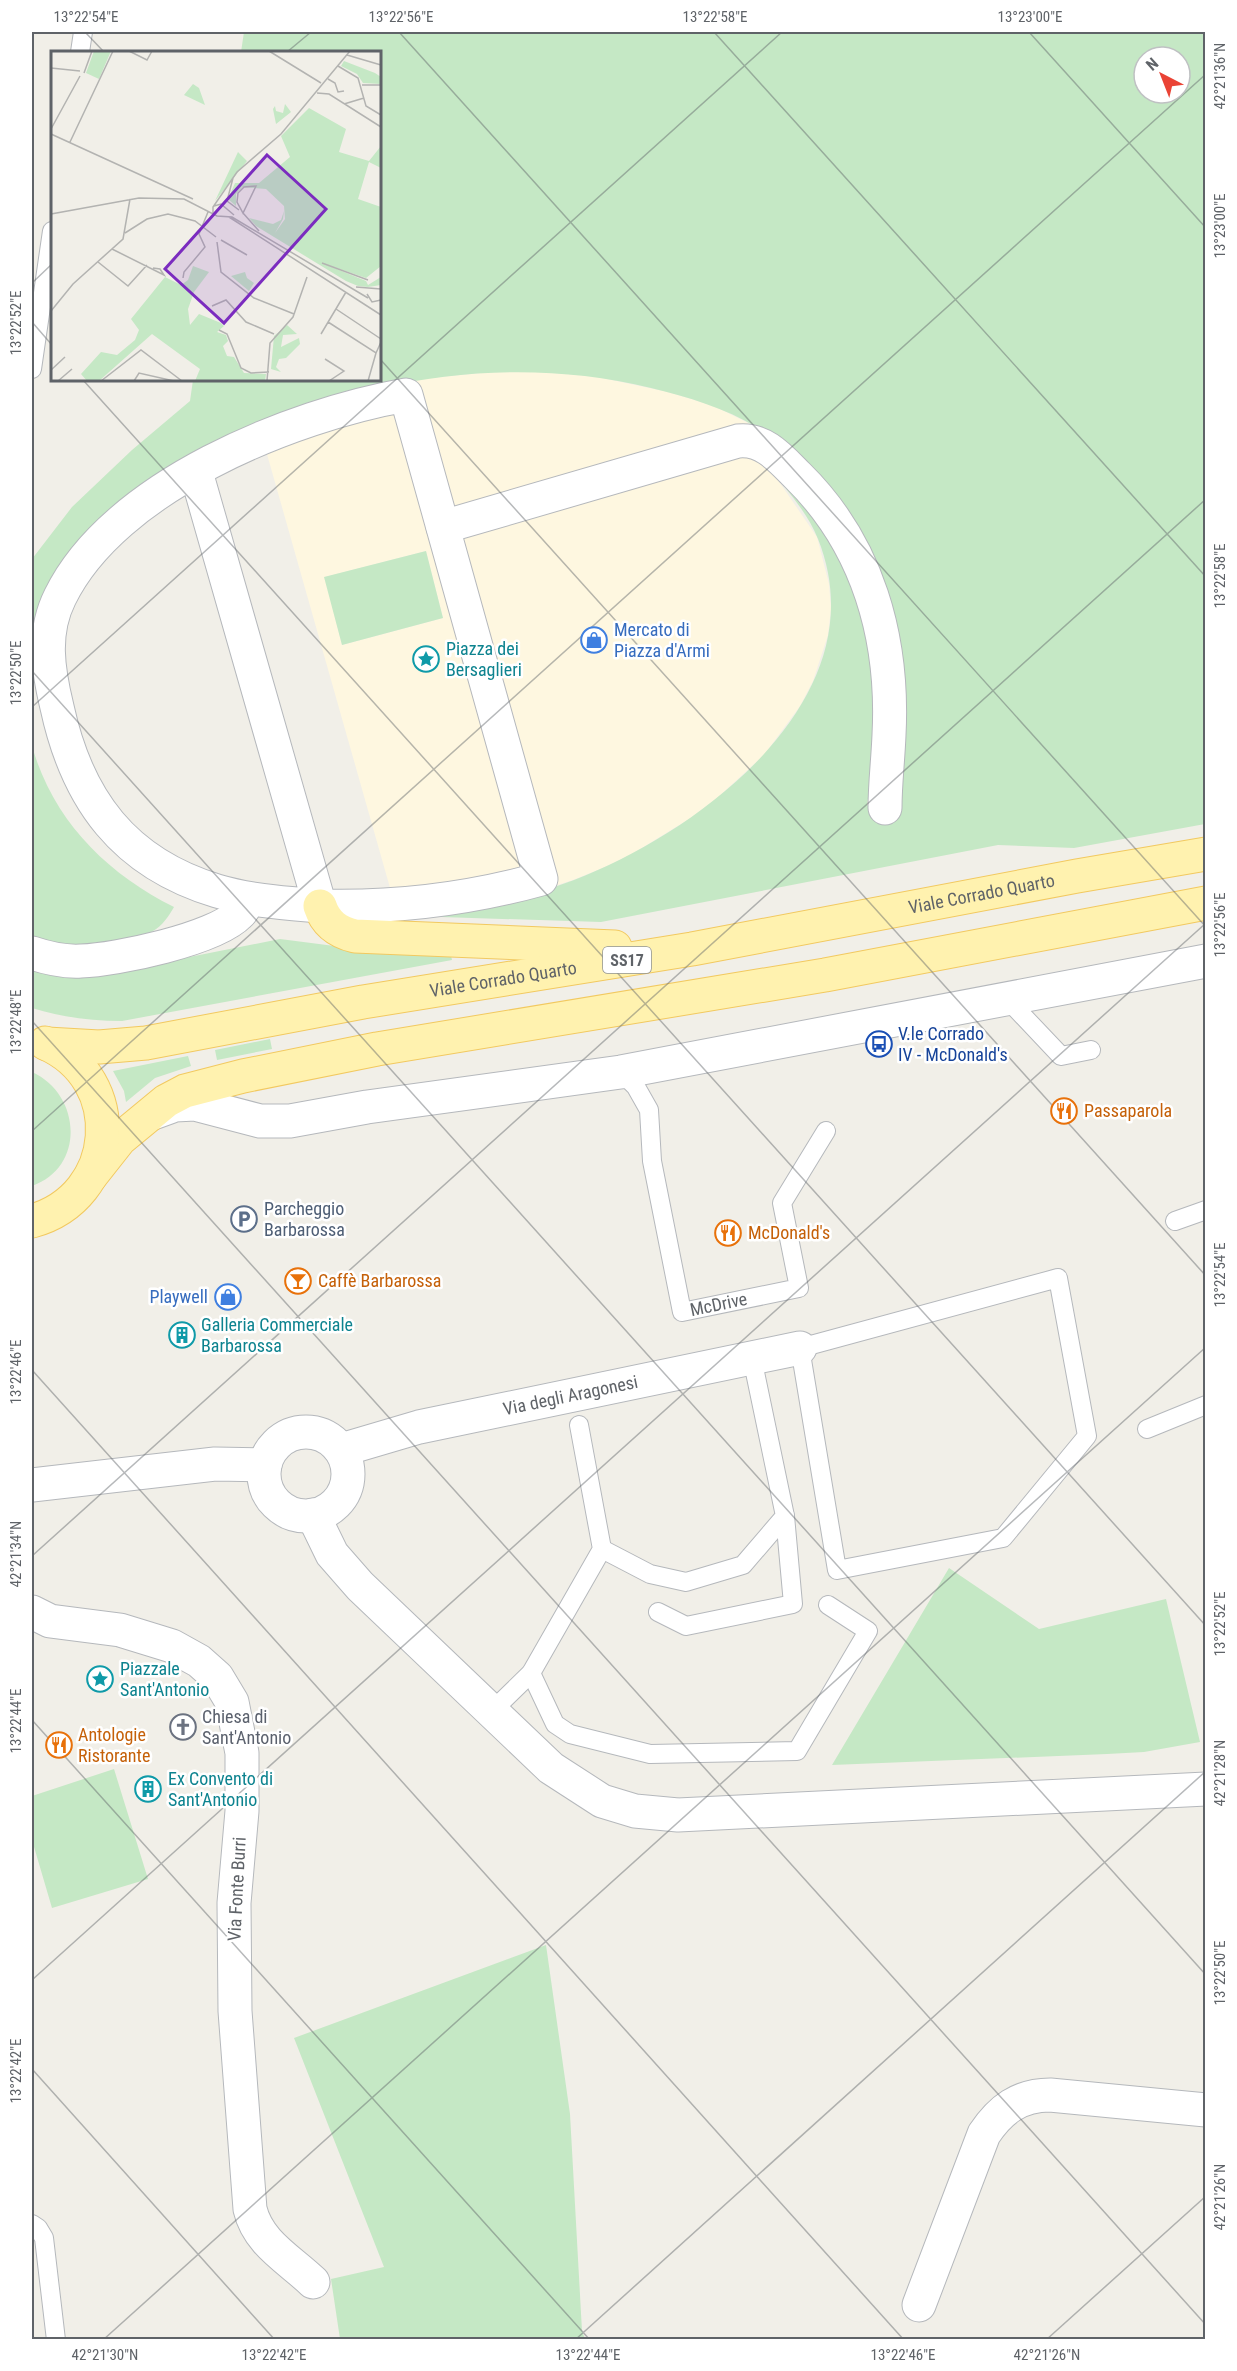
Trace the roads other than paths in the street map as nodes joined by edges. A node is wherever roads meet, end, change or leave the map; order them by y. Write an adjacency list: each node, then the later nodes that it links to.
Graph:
1 (83, 32): 2 (lane)
2 (80, 51)
3 (51, 238): 4 (lane)
4 (32, 369)
5 (196, 472): 6 (street); 9 (street); 11 (street)
6 (443, 527): 7 (street); 11 (street)
7 (885, 808)
8 (1206, 854): 12 (main road, Viale Corrado Quarto / SS17)
9 (249, 899): 11 (street); 13 (street)
10 (1206, 903): 19 (main road)
11 (320, 906): 12 (main road)
12 (692, 949): 16 (main road, Viale Corrado Quarto / SS17)
13 (32, 953)
14 (1206, 961): 15 (street)
15 (1007, 999): 17 (lane); 18 (street)
16 (39, 1041): 21 (main road)
17 (1091, 1050)
18 (621, 1072): 19 (street); 20 (lane, McDrive)
19 (139, 1122): 21 (main road)
20 (826, 1131)
21 (90, 1177): 23 (main road)
22 (1206, 1210): 24 (lane)
23 (32, 1221)
24 (1175, 1221)
25 (800, 1348): 25 (lane); 26 (street, Via degli Aragonesi)
26 (752, 1358): 30 (street, Via degli Aragonesi); 34 (lane)
27 (1206, 1405): 29 (lane)
28 (579, 1425): 35 (lane)
29 (1147, 1430)
30 (341, 1450): 31 (street); 33 (street)
31 (265, 1465): 32 (street); 33 (street)
32 (32, 1485)
33 (313, 1515): 40 (street)
34 (785, 1516): 35 (lane); 37 (lane)
35 (602, 1549): 39 (lane)
36 (828, 1605): 39 (lane)
37 (658, 1612)
38 (35, 1622): 44 (street, Via Fonte Burri)
39 (531, 1673): 40 (lane)
40 (491, 1712): 41 (street)
41 (1206, 1788)
42 (1206, 2110): 45 (street)
43 (32, 2224): 46 (lane)
44 (313, 2282)
45 (919, 2305)
46 (56, 2340)

